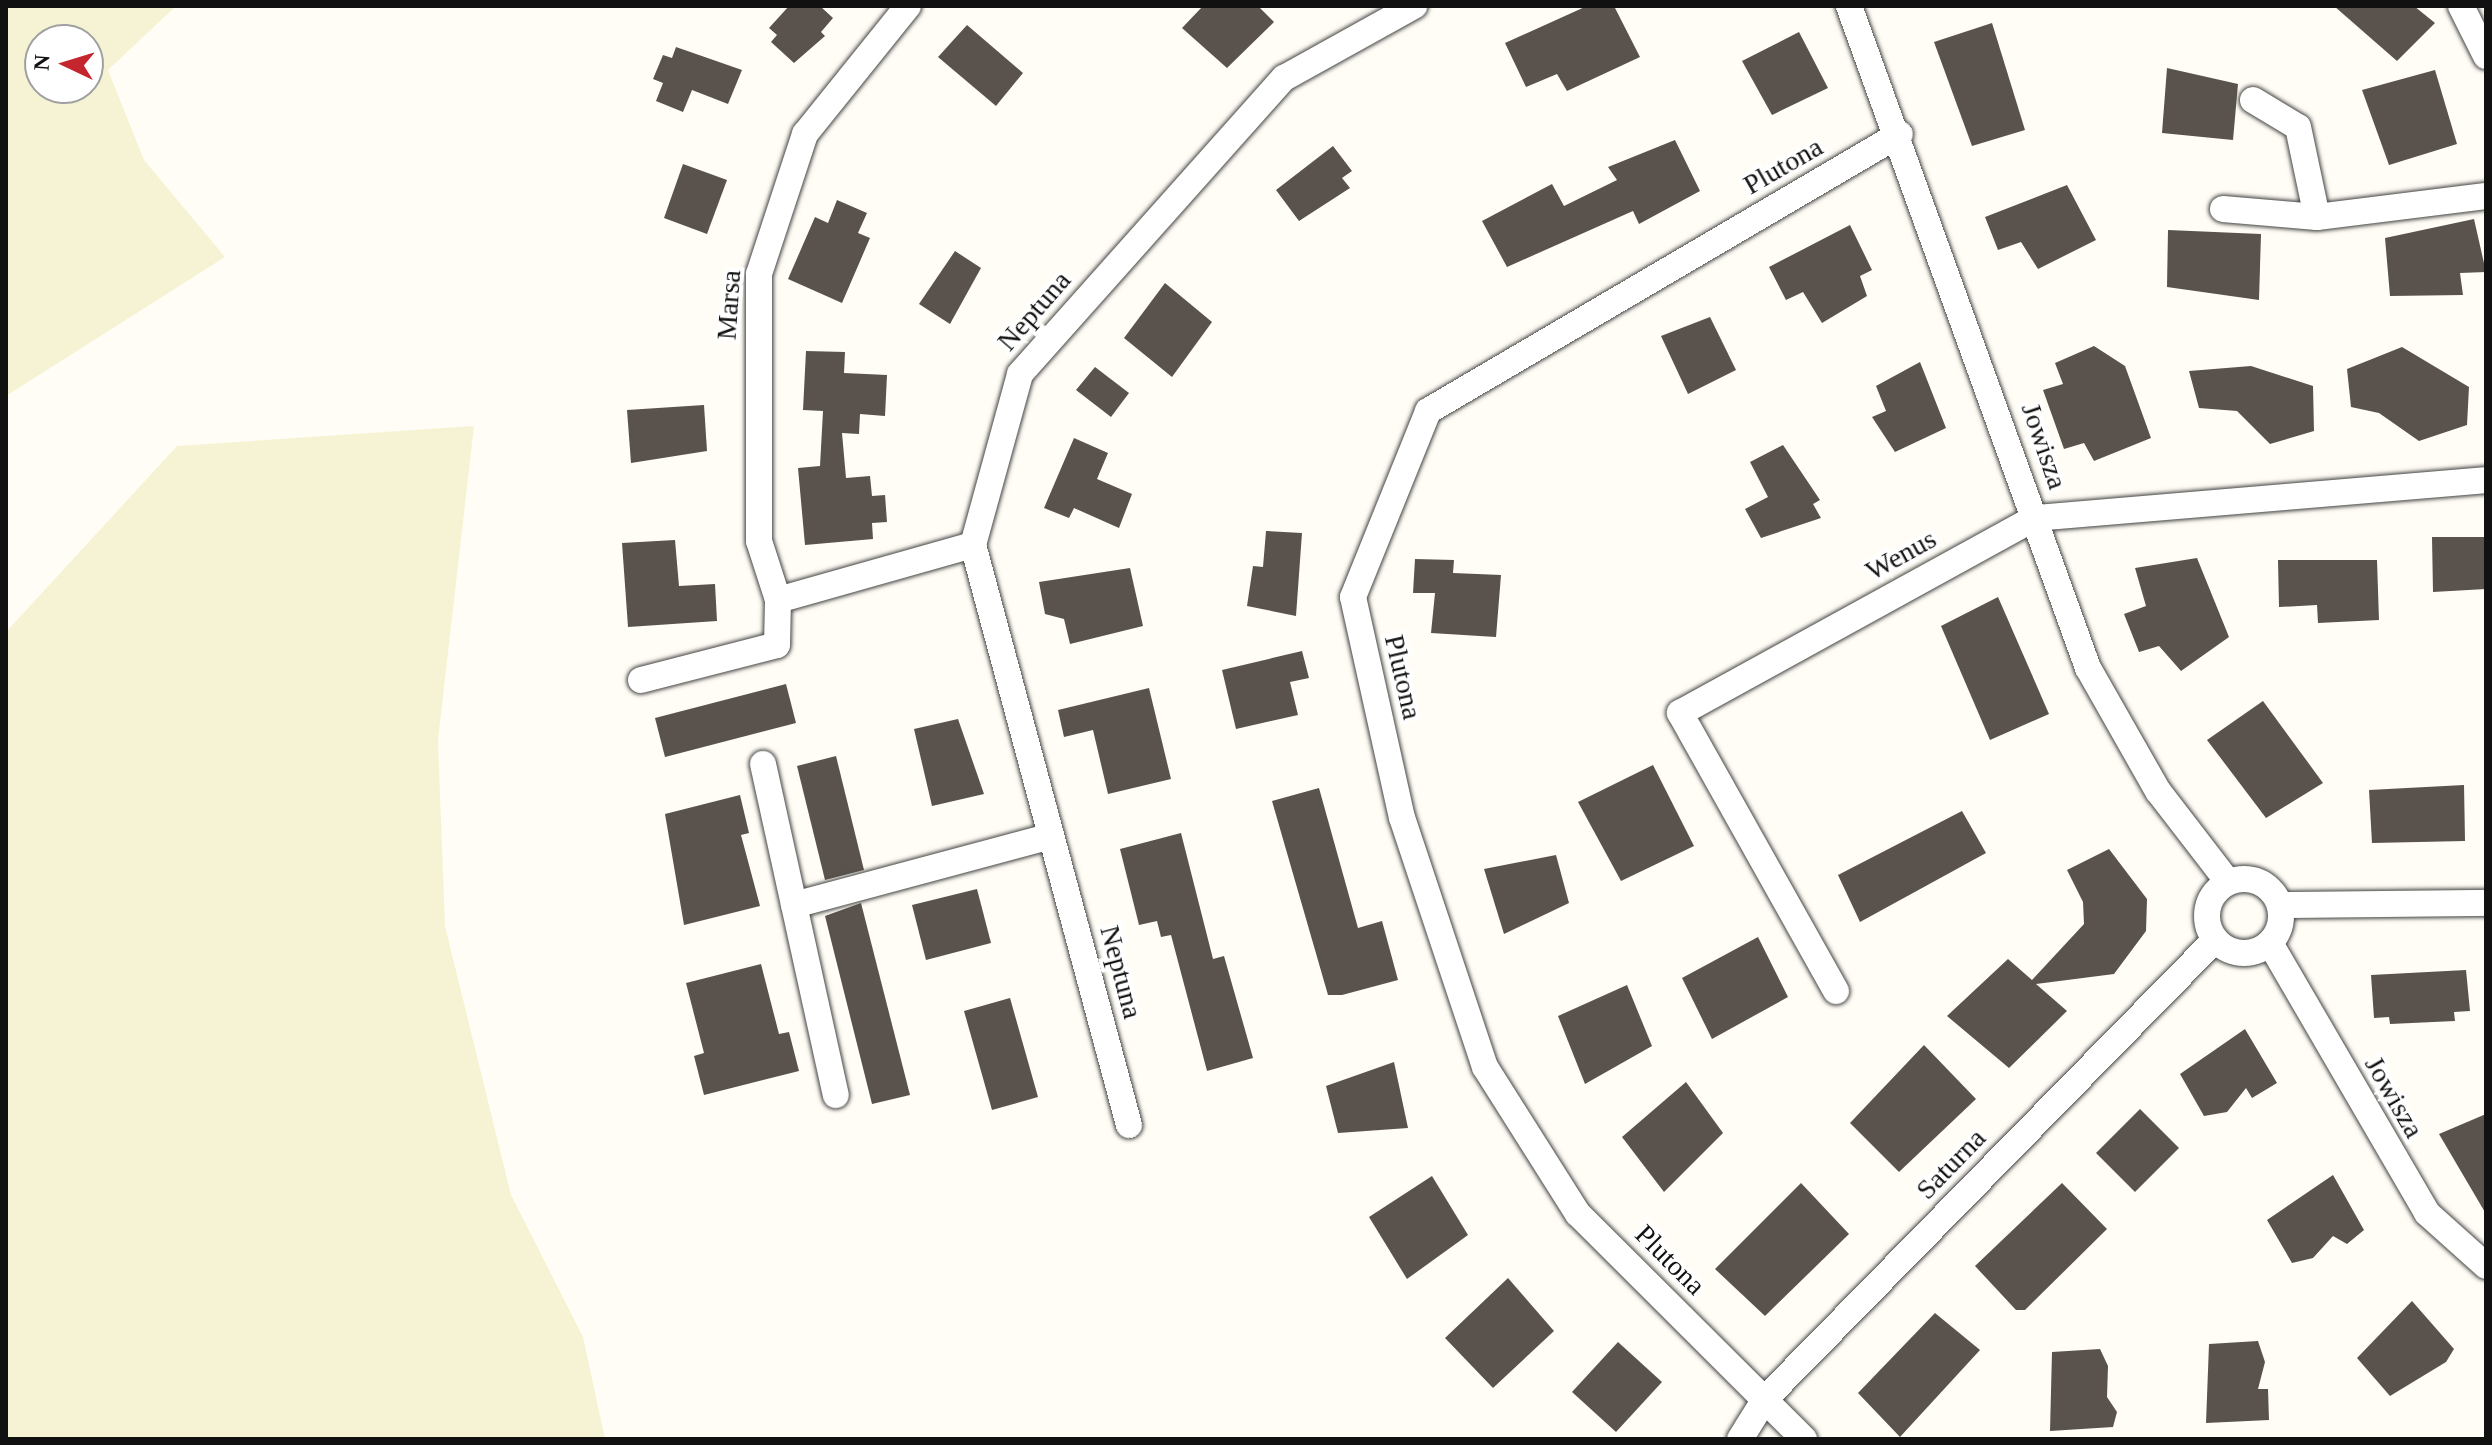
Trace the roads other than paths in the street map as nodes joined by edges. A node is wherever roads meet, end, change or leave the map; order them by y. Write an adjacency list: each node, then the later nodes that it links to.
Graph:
1 (908, 6): 14 (street, Marsa)
2 (1414, 6): 13 (street, Neptuna)
3 (1849, 6): 7 (street, Jowisza)
4 (2461, 6): 5 (street)
5 (2486, 56)
6 (2253, 100): 10 (street)
7 (1900, 134): 12 (street, Jowisza); 28 (street, Plutona)
8 (2486, 196): 10 (street)
9 (2223, 209): 10 (street)
10 (2317, 217)
11 (2486, 480): 12 (street, Wenus)
12 (2035, 518): 18 (street, Jowisza); 24 (street, Wenus)
13 (973, 545): 14 (street); 17 (street, Neptuna)
14 (778, 600): 15 (street, Marsa)
15 (641, 680)
16 (763, 764): 20 (street)
17 (1051, 836): 20 (street); 26 (street, Neptuna)
18 (2228, 882): 21 (street); 22 (street)
19 (2486, 903): 21 (street)
20 (794, 905): 25 (street)
21 (2280, 905): 23 (street)
22 (2215, 940): 23 (street); 28 (street, Saturna)
23 (2270, 943): 27 (street, Jowisza)
24 (1836, 991)
25 (836, 1095)
26 (1129, 1125)
27 (2486, 1266)
28 (1765, 1399): 29 (street, Saturna); 30 (street, Plutona)
29 (1740, 1439)
30 (1804, 1439)

